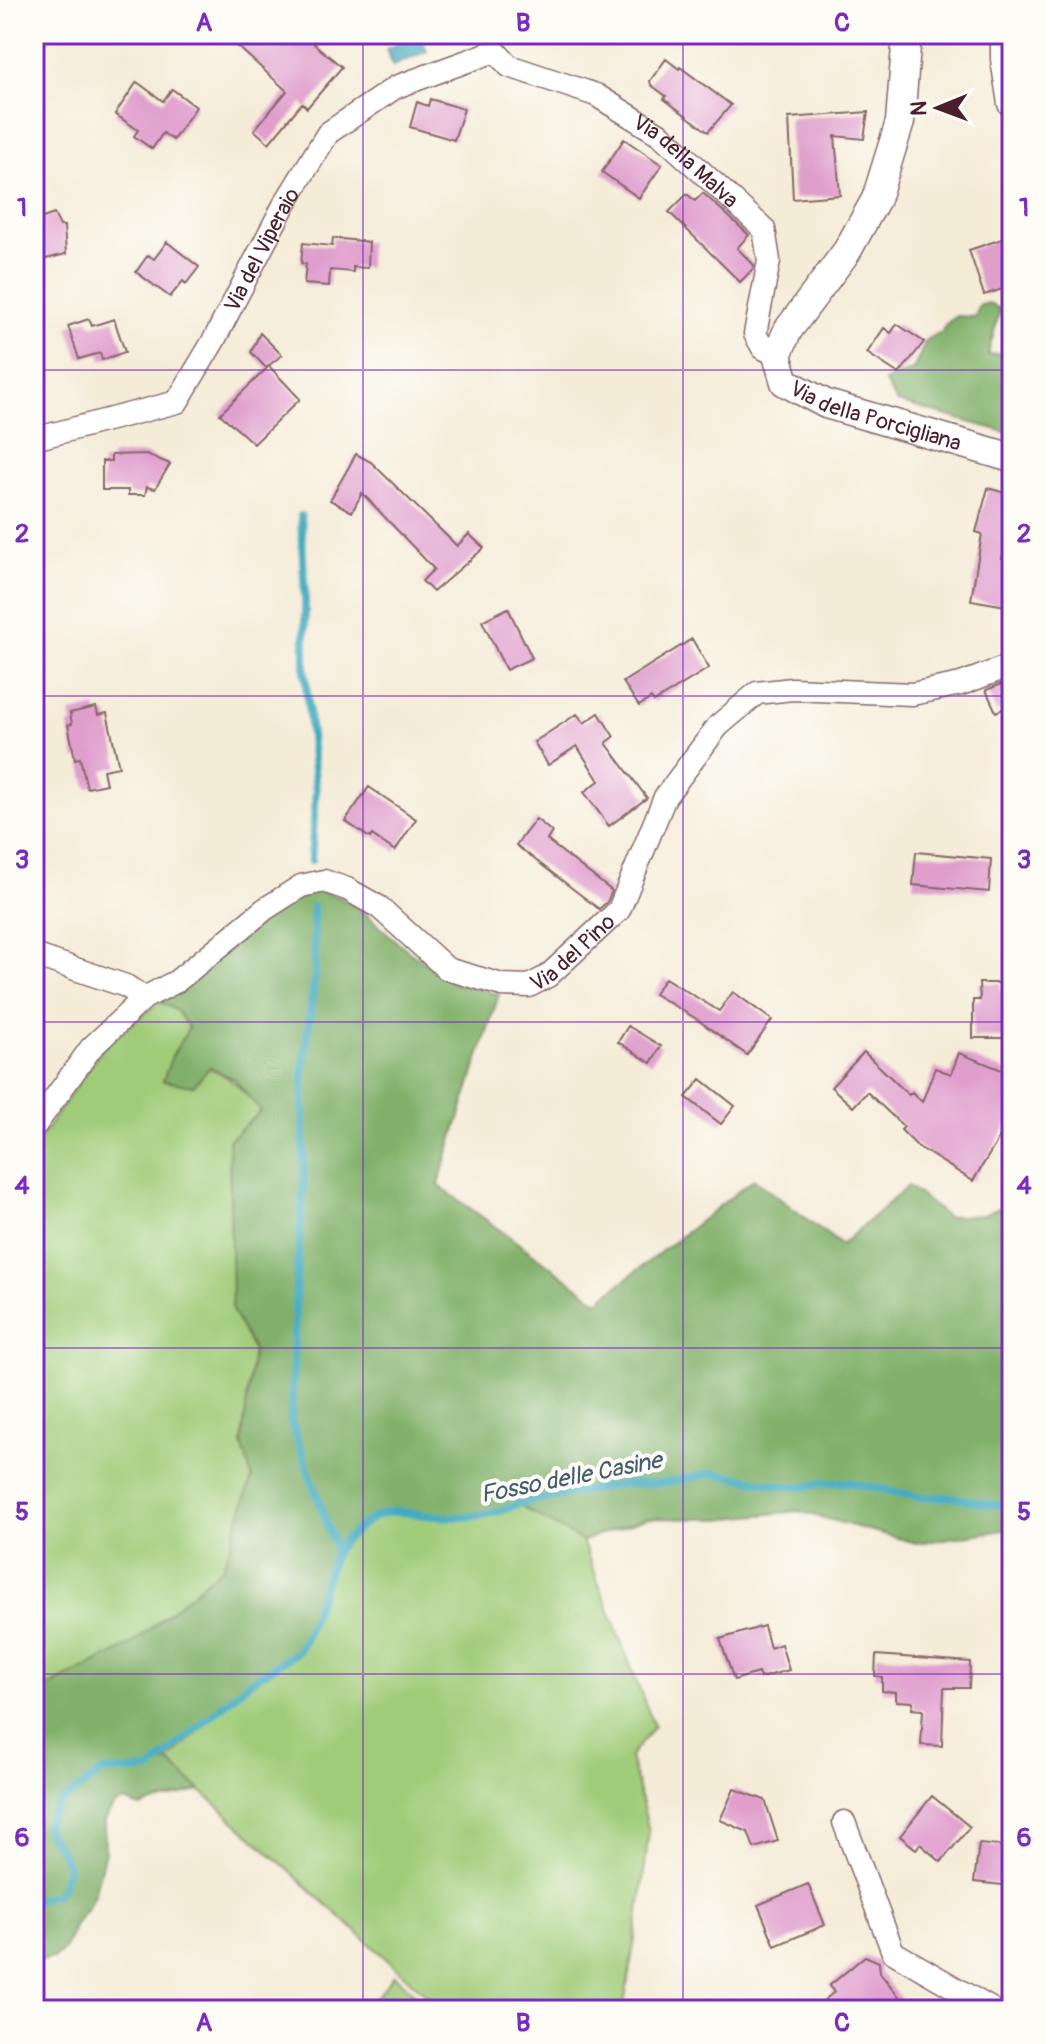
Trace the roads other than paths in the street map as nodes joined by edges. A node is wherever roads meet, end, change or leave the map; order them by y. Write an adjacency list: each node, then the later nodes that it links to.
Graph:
1 (907, 34): 5 (street, Via della Porcigliana)
2 (1005, 34): 4 (street)
3 (498, 42): 5 (street, Via della Malva); 6 (street, Via del Viperaio)
4 (1012, 103)
5 (777, 355): 7 (street, Via della Porcigliana)
6 (34, 439)
7 (1012, 458)
8 (1012, 665): 10 (street, Via del Pino)
9 (34, 955): 10 (street)
10 (144, 998): 11 (street, Via del Pino)
11 (34, 1127)
12 (844, 1822): 13 (street)
13 (993, 2010)

